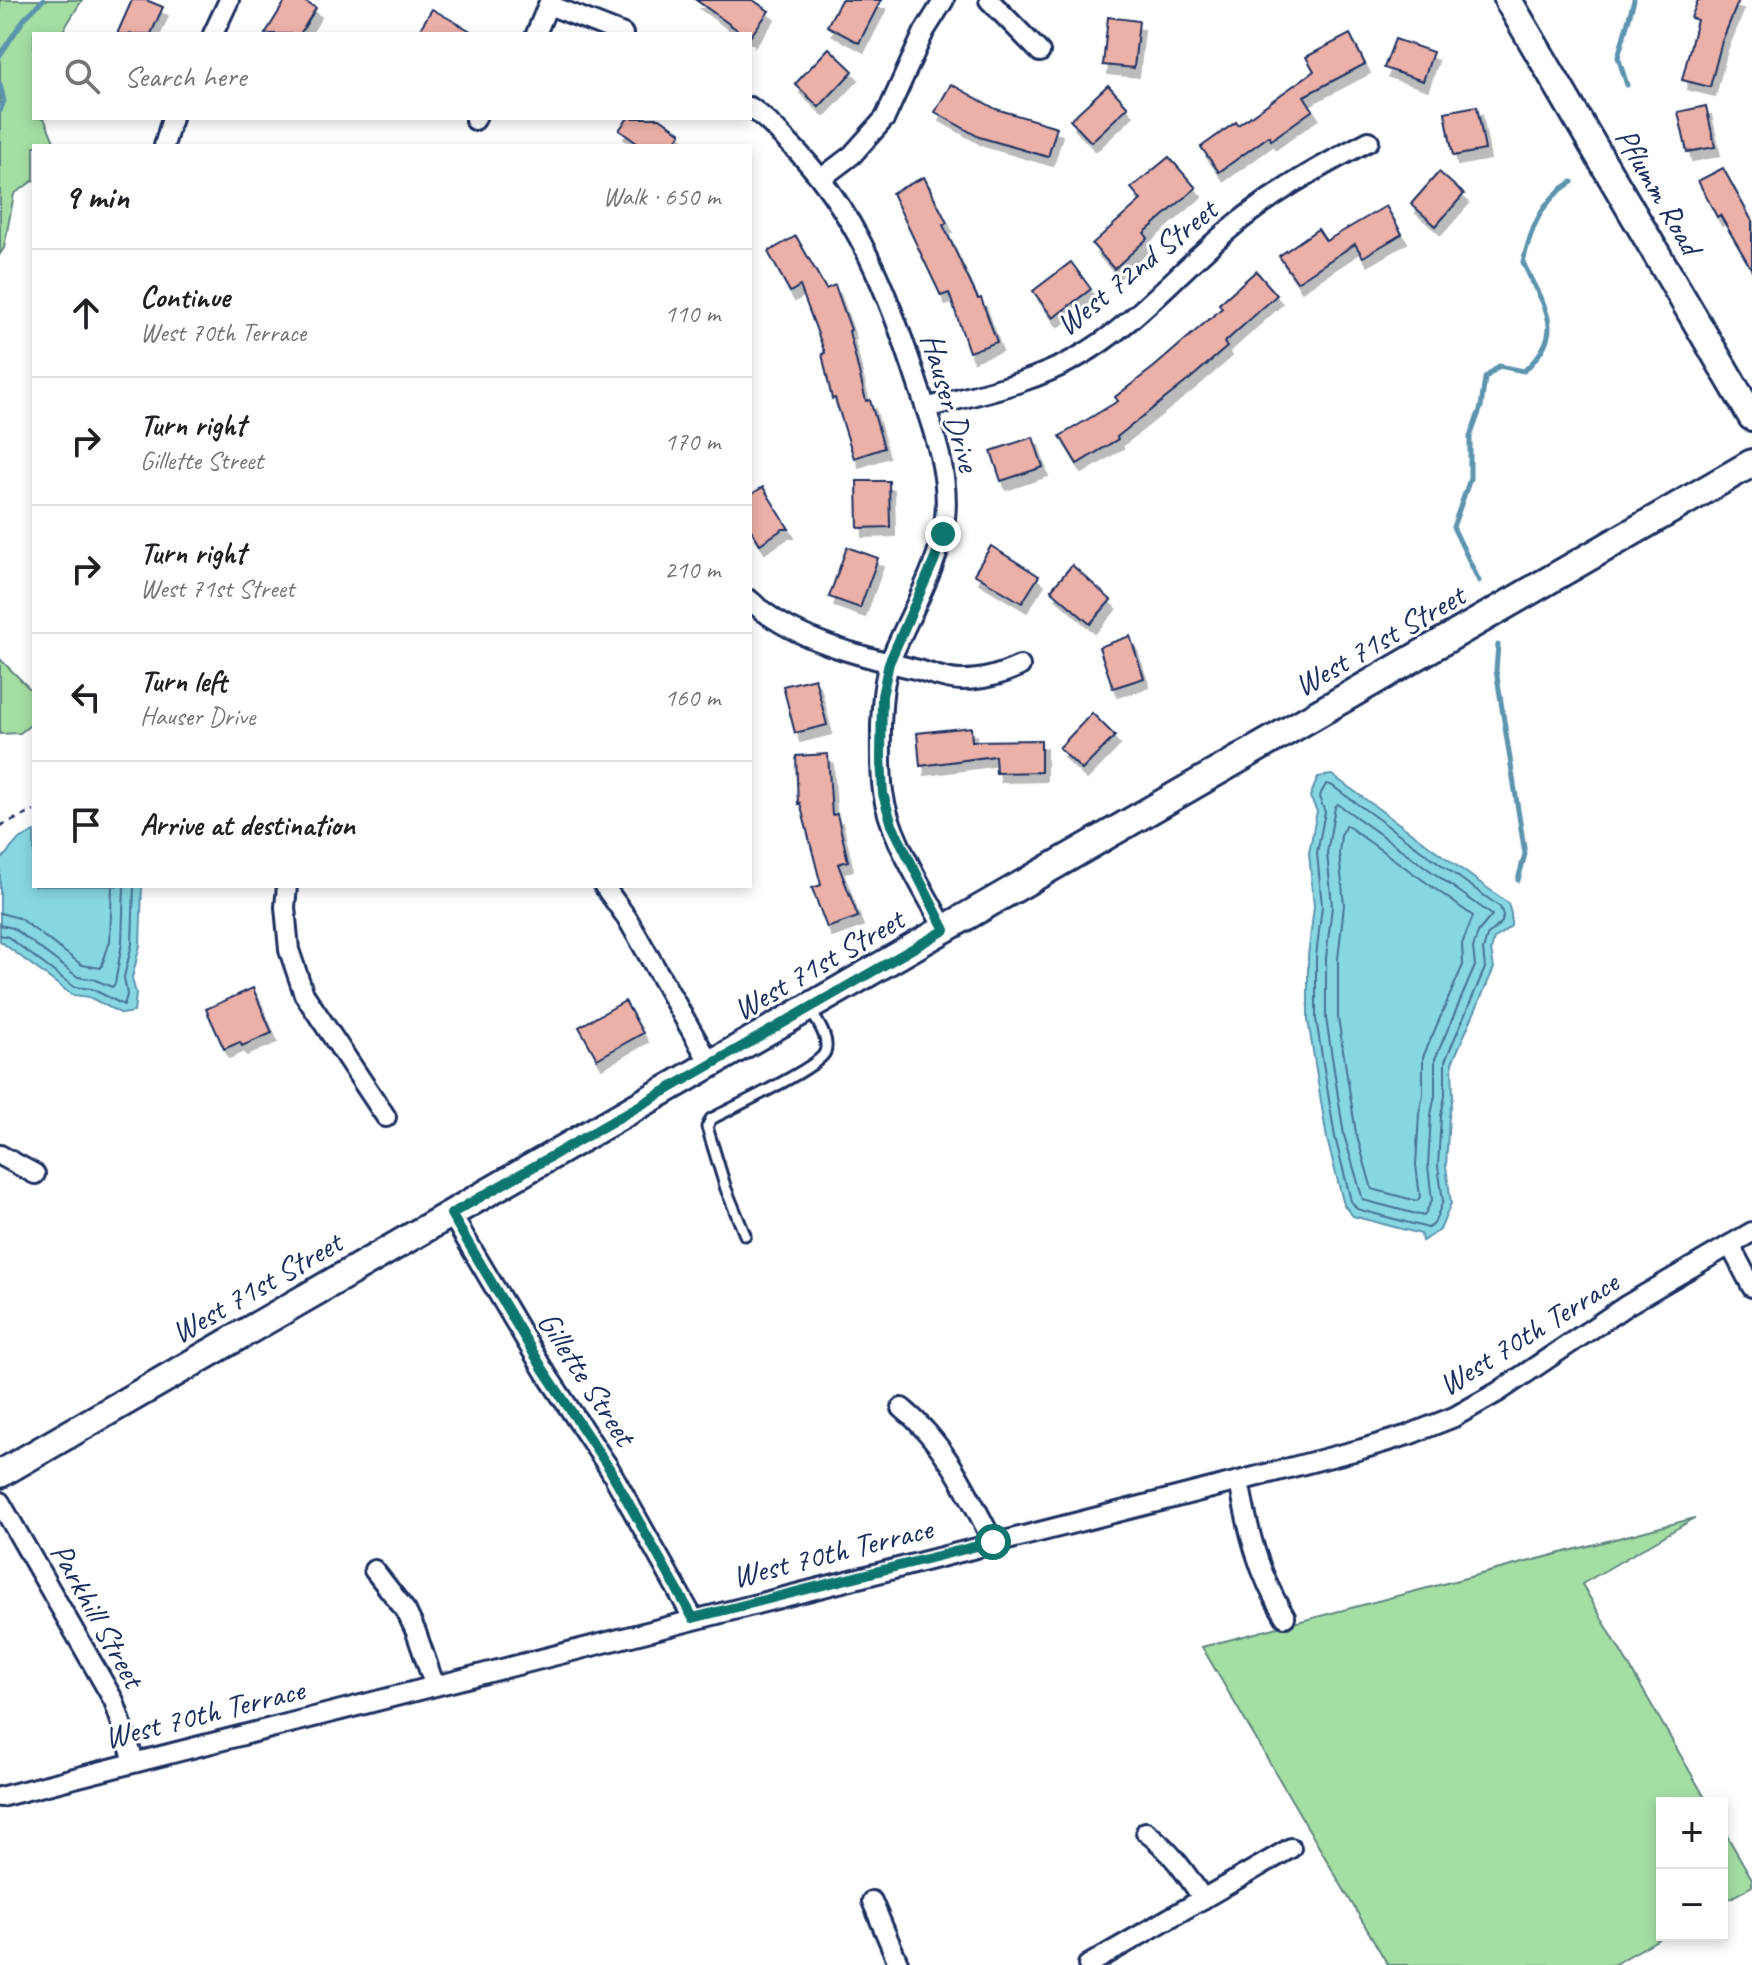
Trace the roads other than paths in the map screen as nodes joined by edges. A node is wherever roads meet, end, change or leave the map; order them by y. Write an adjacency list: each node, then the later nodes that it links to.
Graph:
1 (229, 0): 6 (street)
2 (944, 0): 14 (street)
3 (989, 0): 9 (street)
4 (1508, 0): 16 (street, Pflumm Road)
5 (549, 2): 7 (street); 8 (street)
6 (214, 32)
7 (537, 32)
8 (618, 32)
9 (1040, 52)
10 (752, 109): 14 (street, Hauser Drive)
11 (171, 120): 13 (street)
12 (1369, 141): 15 (street, West 72nd Street)
13 (165, 144)
14 (823, 177): 15 (street, Hauser Drive)
15 (926, 408): 19 (street, Hauser Drive)
16 (1752, 417)
17 (1752, 463): 23 (street, West 71st Street)
18 (752, 602): 19 (street)
19 (889, 663): 20 (street); 23 (street, Hauser Drive)
20 (1020, 666)
21 (287, 888): 26 (street)
22 (605, 888): 25 (street)
23 (945, 930): 24 (street, West 71st Street)
24 (809, 1008): 25 (street, West 71st Street); 31 (lane)
25 (711, 1065): 29 (street, West 71st Street)
26 (386, 1117)
27 (0, 1155): 28 (street)
28 (35, 1174)
29 (451, 1214): 35 (street, West 71st Street); 41 (street, Gillette Street)
30 (1752, 1232): 32 (street, West 70th Terrace)
31 (745, 1235)
32 (1730, 1245): 33 (street); 36 (street, West 70th Terrace)
33 (1752, 1287)
34 (902, 1408): 38 (street)
35 (0, 1474)
36 (1239, 1481): 38 (street, West 70th Terrace); 40 (street)
37 (0, 1502): 43 (street, Parkhill Street)
38 (993, 1542): 41 (street, West 70th Terrace)
39 (374, 1570): 42 (street)
40 (1285, 1617)
41 (693, 1618): 42 (street, West 70th Terrace)
42 (434, 1684): 43 (street, West 70th Terrace)
43 (134, 1761): 44 (street, West 70th Terrace)
44 (0, 1797)
45 (1146, 1832): 47 (street)
46 (1291, 1848): 47 (street)
47 (1203, 1899): 50 (street)
48 (872, 1901): 49 (street)
49 (899, 1965)
50 (1088, 1965)

